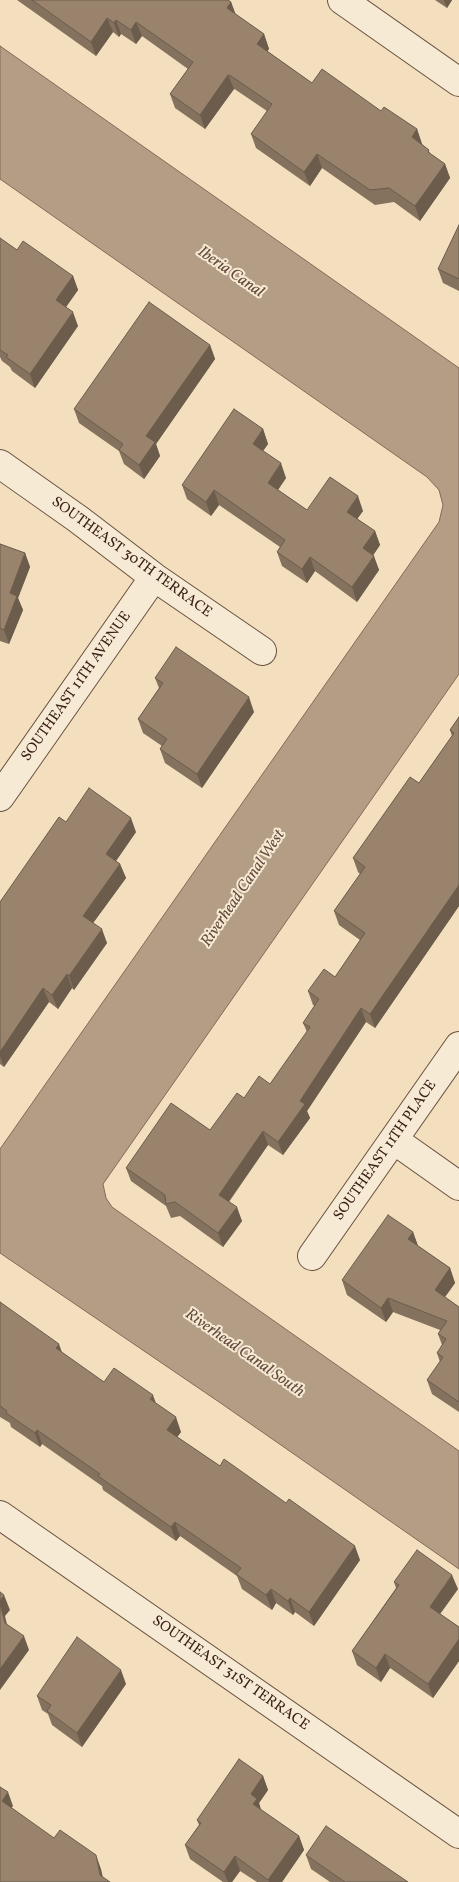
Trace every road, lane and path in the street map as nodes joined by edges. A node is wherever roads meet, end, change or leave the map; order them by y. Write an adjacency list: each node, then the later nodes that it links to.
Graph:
1 (342, 0): 2 (street)
2 (459, 82)
3 (0, 464): 4 (street, SOUTHEAST 30TH TERRACE)
4 (154, 577): 5 (street, SOUTHEAST 30TH TERRACE); 6 (street, SOUTHEAST 11TH AVENUE)
5 (262, 651)
6 (0, 797)
7 (459, 1046): 8 (street, SOUTHEAST 11TH PLACE)
8 (394, 1140): 9 (street); 10 (street, SOUTHEAST 11TH PLACE)
9 (459, 1186)
10 (312, 1256)
11 (0, 1515): 12 (street, SOUTHEAST 31ST TERRACE)
12 (459, 1834)

